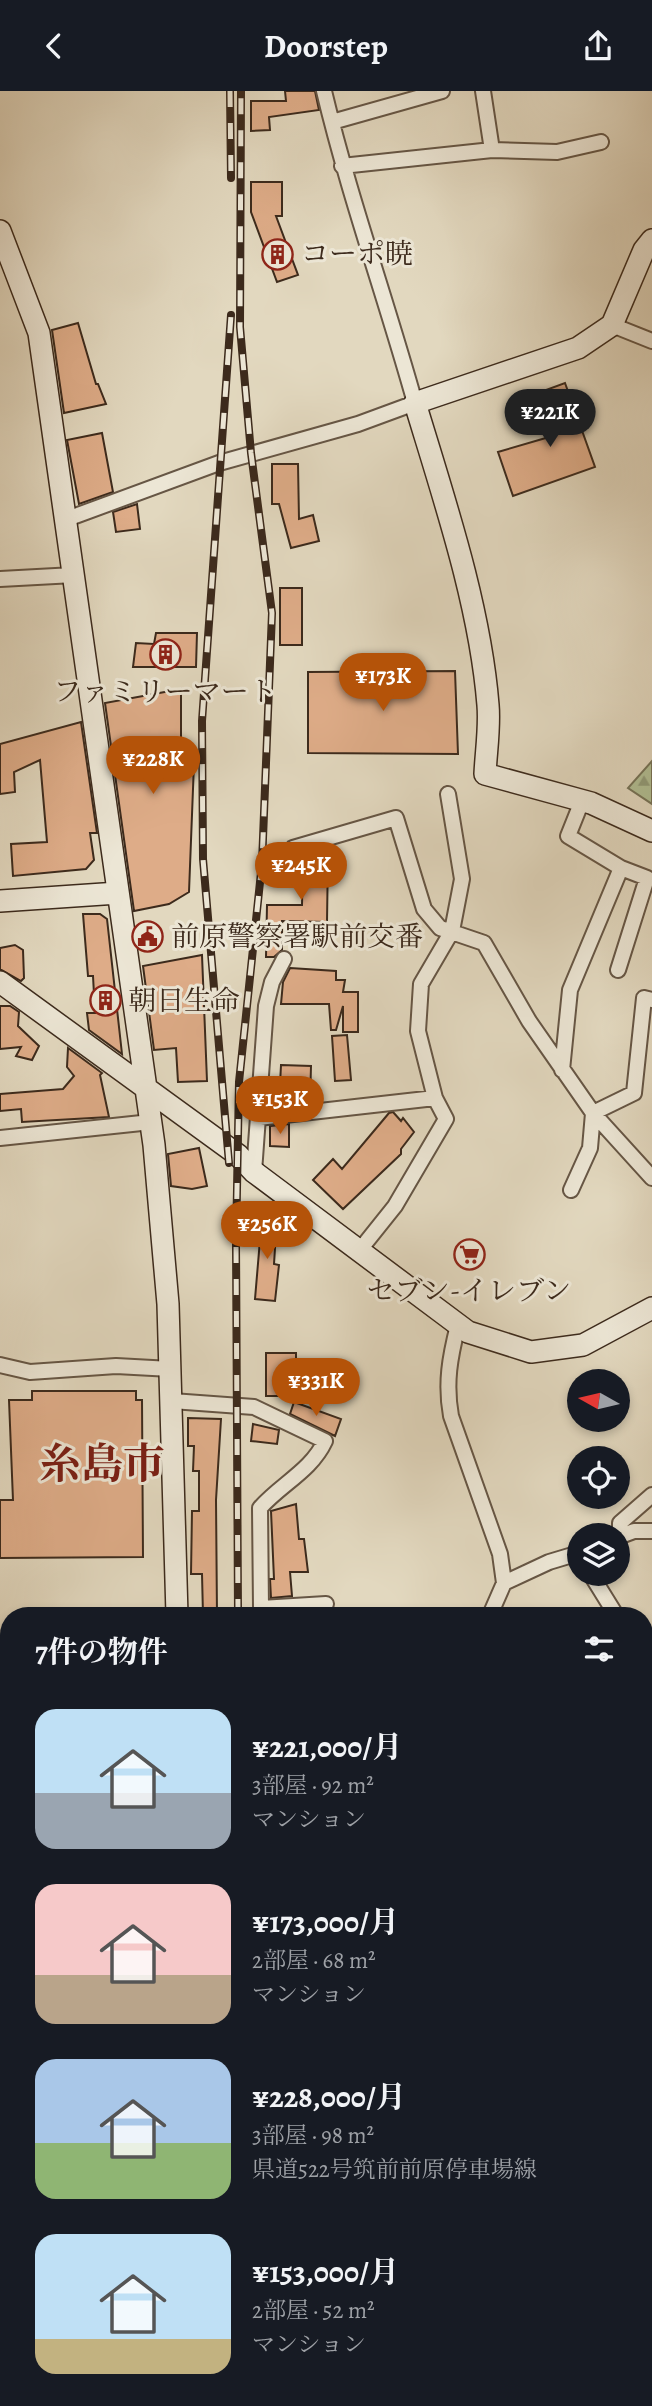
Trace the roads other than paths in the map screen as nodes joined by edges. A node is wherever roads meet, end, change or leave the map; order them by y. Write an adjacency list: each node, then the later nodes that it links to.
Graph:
1 (324, 91): 4 (street)
2 (442, 91): 4 (street)
3 (483, 91): 6 (street)
4 (332, 122): 7 (street)
5 (601, 142): 6 (street)
6 (492, 151): 7 (street)
7 (342, 166): 12 (street)
8 (0, 230): 13 (street)
9 (649, 246): 10 (street)
10 (612, 325): 11 (street); 12 (street)
11 (652, 341)
12 (415, 403): 13 (street); 17 (street)
13 (67, 519): 14 (street)
14 (74, 575): 15 (street); 21 (street)
15 (0, 579)
16 (448, 794): 23 (street)
17 (582, 801): 18 (street); 20 (street)
18 (652, 831)
19 (293, 848): 23 (street)
20 (621, 868): 25 (street); 28 (street)
21 (118, 893): 22 (street); 29 (street)
22 (0, 901)
23 (452, 931): 28 (street); 30 (street)
24 (284, 959): 32 (street)
25 (618, 970)
26 (0, 982): 29 (street)
27 (652, 1000): 31 (street)
28 (562, 1070): 31 (street)
29 (146, 1091): 33 (street); 35 (street)
30 (435, 1098): 32 (street); 38 (street)
31 (593, 1113): 36 (street); 37 (street)
32 (258, 1118): 35 (street)
33 (151, 1122): 34 (street); 42 (street)
34 (0, 1138)
35 (254, 1172): 38 (street)
36 (652, 1178)
37 (571, 1190)
38 (359, 1251): 40 (street)
39 (652, 1308): 40 (street)
40 (458, 1325): 49 (street)
41 (0, 1365): 42 (street)
42 (171, 1369): 43 (street)
43 (172, 1401): 52 (street); 53 (street)
44 (652, 1495): 45 (street)
45 (621, 1523)
46 (652, 1531): 47 (street)
47 (630, 1533)
48 (567, 1559): 49 (street)
49 (504, 1583): 55 (street)
50 (598, 1586): 56 (street)
51 (326, 1604): 54 (street)
52 (177, 1607)
53 (261, 1607)
54 (277, 1607)
55 (494, 1607)
56 (611, 1607)

